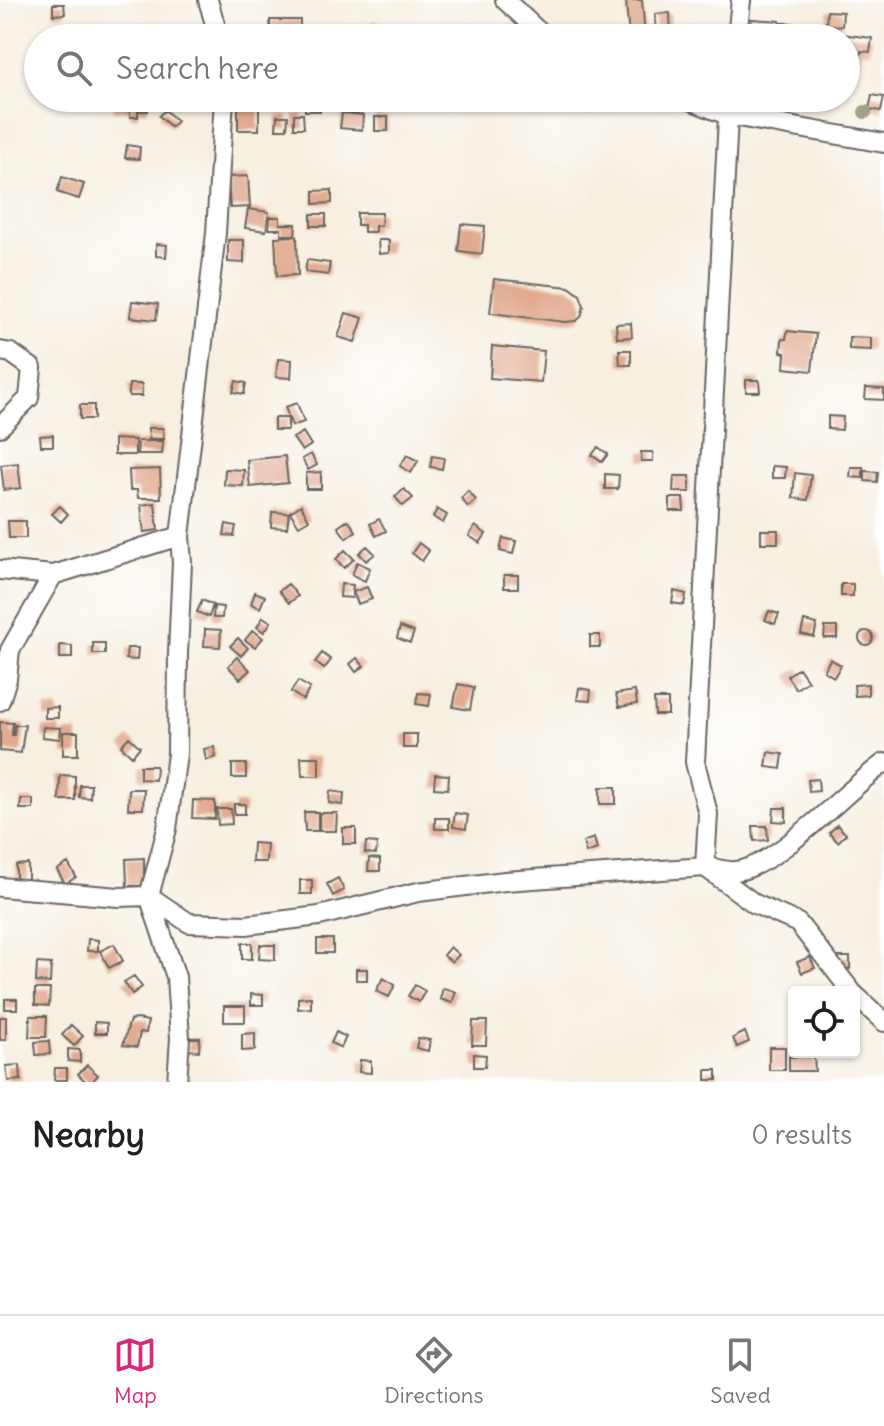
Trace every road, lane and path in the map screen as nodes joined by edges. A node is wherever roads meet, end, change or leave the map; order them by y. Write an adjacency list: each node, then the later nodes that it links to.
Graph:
1 (208, 0): 4 (street)
2 (741, 0): 6 (street)
3 (514, 3): 5 (street)
4 (215, 24)
5 (532, 24)
6 (738, 24)
7 (223, 112): 13 (street)
8 (728, 112): 18 (street)
9 (750, 112): 10 (street)
10 (884, 143)
11 (0, 351): 12 (street)
12 (0, 427)
13 (180, 536): 15 (street); 20 (street)
14 (0, 570): 15 (street)
15 (53, 575): 16 (street)
16 (0, 701)
17 (884, 763): 18 (street)
18 (705, 867): 20 (street); 21 (street)
19 (2, 889): 20 (street)
20 (149, 896): 24 (street)
21 (848, 986)
22 (860, 1000): 23 (street)
23 (884, 1022)
24 (177, 1082)

